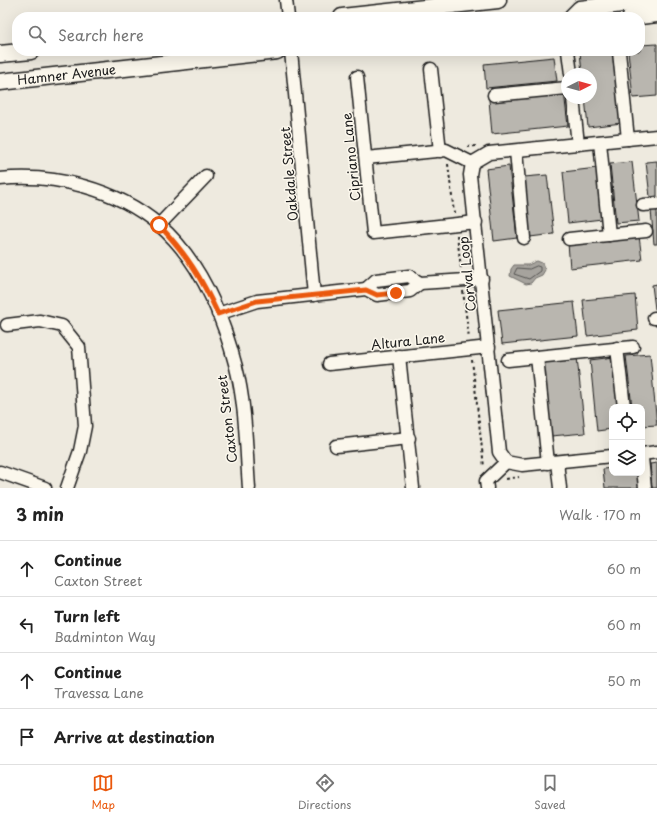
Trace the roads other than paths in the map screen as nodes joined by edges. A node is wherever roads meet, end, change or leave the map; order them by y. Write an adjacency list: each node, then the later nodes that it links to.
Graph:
1 (286, 0): 4 (street)
2 (498, 0): 5 (main road)
3 (657, 0): 6 (main road)
4 (287, 12)
5 (388, 12)
6 (577, 12)
7 (657, 14): 8 (main road)
8 (645, 15)
9 (12, 53): 10 (main road, Hamner Avenue)
10 (0, 54)
11 (232, 56): 18 (main road, Hamner Avenue)
12 (291, 56): 45 (street, Oakdale Street)
13 (569, 56): 15 (street)
14 (619, 56): 23 (street)
15 (570, 68)
16 (431, 69): 26 (street)
17 (358, 77): 28 (street, Cipriano Lane)
18 (0, 82)
19 (561, 89): 20 (street)
20 (494, 95)
21 (574, 104): 25 (street)
22 (657, 136): 23 (street)
23 (628, 139): 24 (street)
24 (600, 142): 25 (street); 37 (street)
25 (578, 144): 27 (street)
26 (440, 150): 28 (street); 29 (street)
27 (516, 151): 29 (street); 38 (street)
28 (366, 158): 34 (street, Cipriano Lane)
29 (472, 163): 34 (street, Corval Loop)
30 (206, 176): 35 (street)
31 (0, 179): 35 (street, Caxton Street)
32 (657, 204): 33 (street)
33 (643, 205)
34 (476, 222): 41 (street, Corval Loop)
35 (159, 225): 46 (street, Caxton Street)
36 (646, 231): 37 (street)
37 (608, 235): 39 (street)
38 (524, 238)
39 (568, 239)
40 (394, 278): 42 (street); 43 (street); 44 (street)
41 (482, 279): 42 (street); 48 (street, Corval Loop)
42 (420, 283): 44 (street)
43 (366, 290): 44 (street); 45 (street)
44 (396, 293)
45 (314, 295): 46 (street)
46 (218, 314): 67 (street, Caxton Street)
47 (8, 325): 66 (street)
48 (489, 347): 51 (street, Altura Lane); 61 (street, Corval Loop)
49 (633, 347): 50 (street)
50 (618, 348): 52 (street); 55 (street)
51 (399, 356): 54 (street, Altura Lane); 56 (street)
52 (537, 357): 53 (street); 62 (street)
53 (508, 360)
54 (329, 364)
55 (624, 404)
56 (408, 438): 57 (street); 68 (street)
57 (336, 446)
58 (657, 452): 59 (street)
59 (645, 454)
60 (609, 456): 62 (street)
61 (506, 462): 62 (street); 69 (street)
62 (552, 462): 70 (street)
63 (0, 472): 65 (street)
64 (644, 476): 71 (street)
65 (45, 488)
66 (67, 488)
67 (249, 488)
68 (413, 488)
69 (487, 488)
70 (560, 488)
71 (645, 488)

